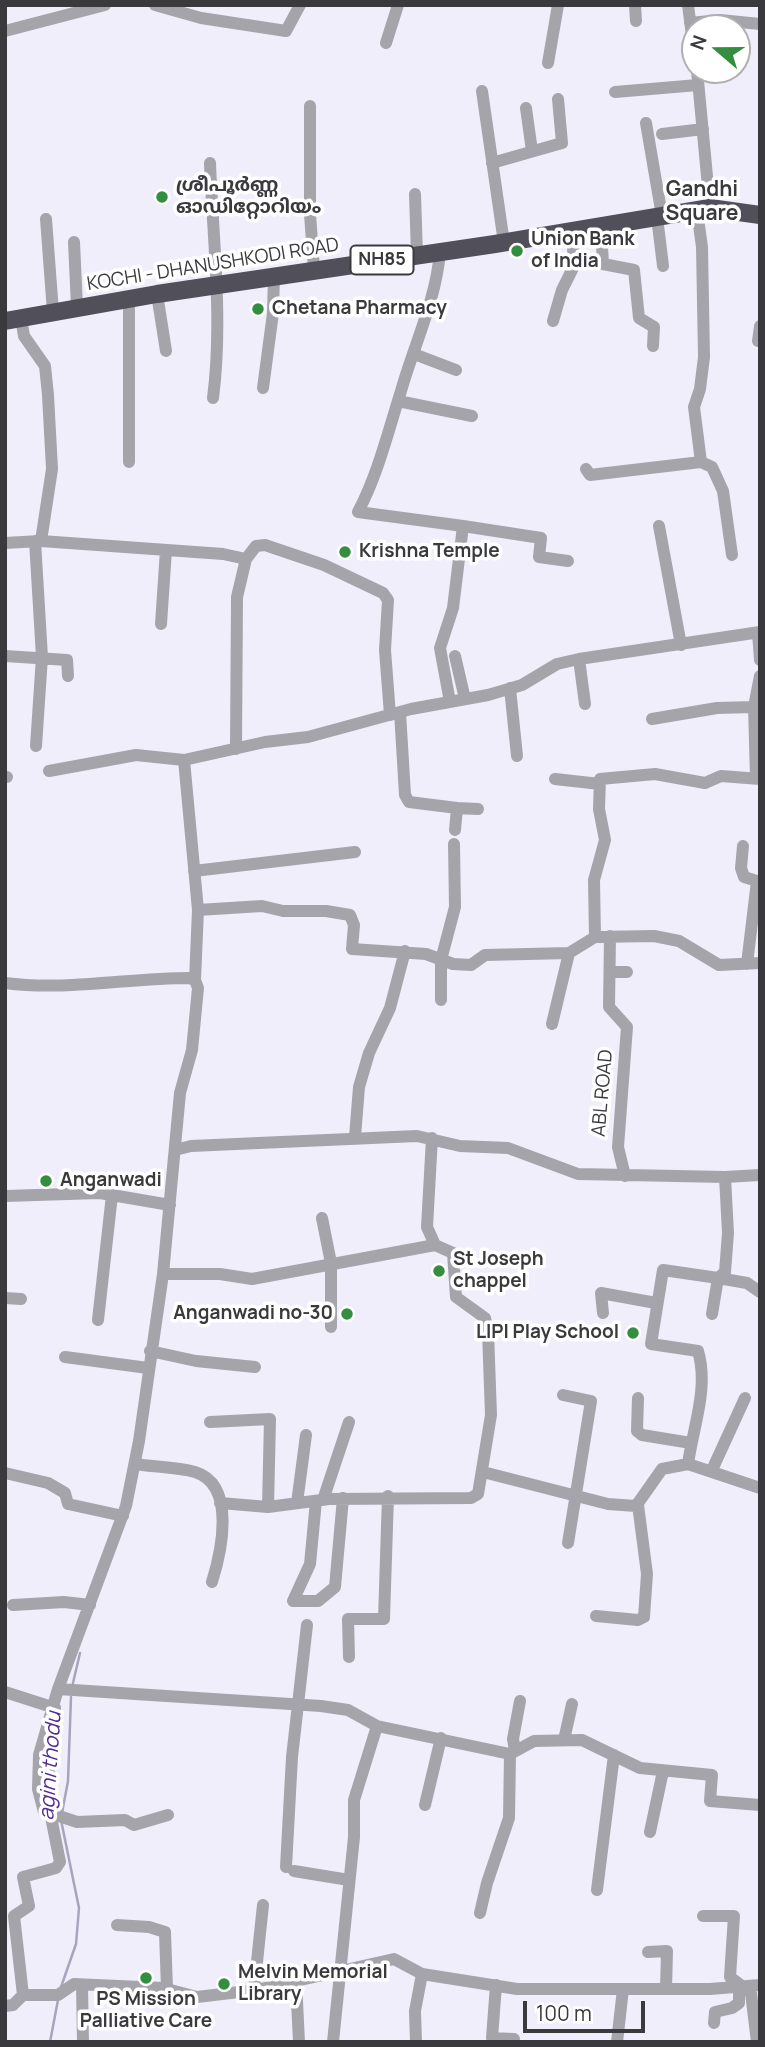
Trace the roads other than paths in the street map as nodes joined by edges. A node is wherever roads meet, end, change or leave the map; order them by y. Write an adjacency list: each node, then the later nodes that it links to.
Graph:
1 (105, 5): 8 (street)
2 (155, 5): 3 (street)
3 (300, 5)
4 (398, 5): 9 (street)
5 (558, 5): 10 (street)
6 (635, 5): 7 (street)
7 (636, 21)
8 (5, 31)
9 (386, 43)
10 (548, 63)
11 (698, 85): 13 (street); 18 (street)
12 (482, 91): 22 (street)
13 (615, 92)
14 (558, 99): 20 (street)
15 (310, 106): 35 (street)
16 (526, 108): 20 (street)
17 (646, 124): 26 (street)
18 (703, 129): 19 (street); 24 (street)
19 (662, 134)
20 (532, 151): 22 (street)
21 (209, 163): 37 (street)
22 (492, 163): 31 (street)
23 (415, 194): 33 (street)
24 (704, 210): 25 (highway, KOCHI - DHANUSHKODI ROAD / NH85); 26 (highway, KOCHI - DHANUSHKODI ROAD / NH85); 55 (street)
25 (760, 215)
26 (659, 217): 28 (highway, KOCHI - DHANUSHKODI ROAD / NH85); 34 (street)
27 (46, 219): 41 (street)
28 (601, 227): 29 (highway, KOCHI - DHANUSHKODI ROAD / NH85); 46 (street)
29 (572, 231): 31 (highway, KOCHI - DHANUSHKODI ROAD / NH85); 43 (street)
30 (74, 243): 40 (street)
31 (504, 243): 32 (highway, KOCHI - DHANUSHKODI ROAD / NH85)
32 (440, 252): 33 (highway, KOCHI - DHANUSHKODI ROAD / NH85); 48 (street)
33 (417, 255): 35 (highway, KOCHI - DHANUSHKODI ROAD / NH85)
34 (663, 266)
35 (314, 269): 36 (highway, KOCHI - DHANUSHKODI ROAD / NH85)
36 (274, 275): 37 (highway, KOCHI - DHANUSHKODI ROAD / NH85); 50 (street)
37 (214, 285): 38 (highway, KOCHI - DHANUSHKODI ROAD / NH85); 51 (street)
38 (157, 293): 39 (highway, KOCHI - DHANUSHKODI ROAD / NH85); 47 (street)
39 (129, 298): 40 (highway, KOCHI - DHANUSHKODI ROAD / NH85); 54 (street)
40 (77, 307): 41 (highway, KOCHI - DHANUSHKODI ROAD / NH85)
41 (53, 312): 42 (highway, KOCHI - DHANUSHKODI ROAD / NH85)
42 (13, 319): 59 (street)
43 (553, 321)
44 (760, 326): 45 (street)
45 (758, 341)
46 (653, 346)
47 (166, 351)
48 (414, 354): 49 (street); 52 (street)
49 (456, 370)
50 (263, 388)
51 (212, 398)
52 (398, 401): 53 (street); 57 (street)
53 (472, 416)
54 (130, 462)
55 (701, 462): 56 (street); 62 (street)
56 (586, 469)
57 (463, 526): 64 (street); 77 (street)
58 (659, 526): 67 (street)
59 (38, 541): 60 (street); 61 (street); 70 (street)
60 (5, 543)
61 (166, 550): 63 (street); 65 (street)
62 (732, 555)
63 (246, 559): 81 (street); 83 (street)
64 (568, 561)
65 (161, 624)
66 (759, 632): 67 (street); 71 (street)
67 (681, 645): 72 (street)
68 (5, 656): 70 (street)
69 (455, 656): 76 (street)
70 (42, 657): 73 (street); 82 (street)
71 (760, 660)
72 (581, 669): 75 (street); 78 (street)
73 (68, 676)
74 (760, 676): 79 (street)
75 (510, 688): 76 (street); 84 (street)
76 (465, 699): 77 (street)
77 (450, 702): 81 (street)
78 (585, 704)
79 (754, 707): 80 (street); 87 (street)
80 (652, 719)
81 (398, 721): 83 (street); 90 (street)
82 (36, 746)
83 (236, 749): 85 (street)
84 (517, 756)
85 (184, 760): 86 (street); 96 (street)
86 (48, 771)
87 (758, 778): 89 (street)
88 (555, 779): 89 (street)
89 (600, 784): 99 (street)
90 (457, 808): 91 (street); 92 (street)
91 (478, 809)
92 (455, 830)
93 (454, 844): 102 (street)
94 (743, 846): 103 (street)
95 (355, 852): 96 (street)
96 (194, 871): 97 (street)
97 (198, 910): 100 (street); 106 (street)
98 (610, 936): 99 (street); 103 (street); 104 (street, ABL ROAD)
99 (595, 937): 101 (street)
100 (405, 951): 102 (street); 110 (street)
101 (569, 953): 102 (street); 109 (street)
102 (441, 960): 108 (street)
103 (753, 963)
104 (610, 972): 105 (street); 114 (street, ABL ROAD)
105 (627, 972)
106 (195, 980): 107 (street); 112 (street)
107 (5, 983)
108 (440, 1000)
109 (552, 1024)
110 (355, 1137): 111 (street); 112 (street)
111 (432, 1138): 114 (street); 120 (street)
112 (175, 1150): 118 (street)
113 (760, 1175): 115 (street)
114 (625, 1176): 115 (street)
115 (725, 1177): 123 (street)
116 (112, 1195): 117 (street); 118 (street); 130 (street)
117 (5, 1196)
118 (170, 1205): 122 (street)
119 (322, 1218): 121 (street)
120 (435, 1245): 121 (street); 146 (street)
121 (331, 1263): 122 (street); 131 (street)
122 (163, 1274): 132 (street)
123 (718, 1278): 124 (street); 127 (street); 129 (street)
124 (760, 1292)
125 (5, 1298): 126 (street)
126 (20, 1299)
127 (656, 1303): 128 (street); 142 (street)
128 (603, 1313)
129 (712, 1314)
130 (98, 1320)
131 (331, 1326)
132 (150, 1351): 134 (street); 135 (street)
133 (65, 1357): 135 (street)
134 (255, 1367)
135 (148, 1368): 143 (street)
136 (564, 1395): 149 (street)
137 (638, 1398): 142 (street)
138 (746, 1398): 145 (street)
139 (210, 1422): 156 (street)
140 (349, 1422): 152 (street)
141 (306, 1435): 154 (street)
142 (691, 1443): 144 (street)
143 (135, 1464): 153 (street); 157 (street)
144 (688, 1464): 145 (street); 155 (street)
145 (712, 1470): 148 (street)
146 (483, 1472): 149 (street); 150 (street)
147 (5, 1473): 157 (street)
148 (760, 1488)
149 (575, 1495): 155 (street); 158 (street)
150 (388, 1496): 151 (street); 164 (street)
151 (343, 1498): 152 (street); 152 (street)
152 (320, 1500): 154 (street)
153 (220, 1503): 156 (street); 159 (street)
154 (297, 1503): 156 (street)
155 (638, 1505): 162 (street)
156 (268, 1507)
157 (123, 1516): 161 (street)
158 (568, 1543)
159 (212, 1582)
160 (13, 1605): 161 (street)
161 (90, 1605): 165 (street)
162 (596, 1616)
163 (307, 1625): 168 (street)
164 (349, 1657)
165 (58, 1689): 168 (street); 170 (street)
166 (5, 1692): 170 (street)
167 (520, 1701): 174 (street)
168 (297, 1703): 171 (street); 181 (street)
169 (572, 1704): 173 (street)
170 (55, 1708): 179 (street); 185 (street)
171 (377, 1726): 172 (street); 181 (street)
172 (441, 1738): 174 (street); 177 (street)
173 (564, 1740): 174 (street); 175 (street)
174 (512, 1752): 184 (street)
175 (614, 1755): 176 (street); 182 (street)
176 (663, 1771): 178 (street); 180 (street)
177 (425, 1805)
178 (760, 1805)
179 (168, 1815)
180 (650, 1832)
181 (349, 1880): 189 (street)
182 (597, 1890)
183 (263, 1905): 199 (street)
184 (481, 1913)
185 (10, 1916): 200 (street)
186 (703, 1916): 195 (street)
187 (117, 1925): 196 (street)
188 (648, 1952): 198 (street)
189 (340, 1971): 190 (street); 191 (street); 206 (street)
190 (422, 1974): 194 (street); 207 (street)
191 (296, 1981): 199 (street); 205 (street)
192 (82, 1984): 196 (street); 200 (street); 204 (street)
193 (760, 1985): 195 (street)
194 (496, 1986): 197 (street); 203 (street)
195 (741, 1987): 198 (street); 202 (street); 209 (street)
196 (167, 1989): 199 (street)
197 (623, 1989): 198 (street); 208 (street)
198 (666, 1989)
199 (254, 1990)
200 (23, 1995): 201 (street)
201 (5, 2006)
202 (714, 2023)
203 (514, 2039)
204 (83, 2042)
205 (299, 2042)
206 (333, 2042)
207 (416, 2042)
208 (617, 2042)
209 (757, 2042)

